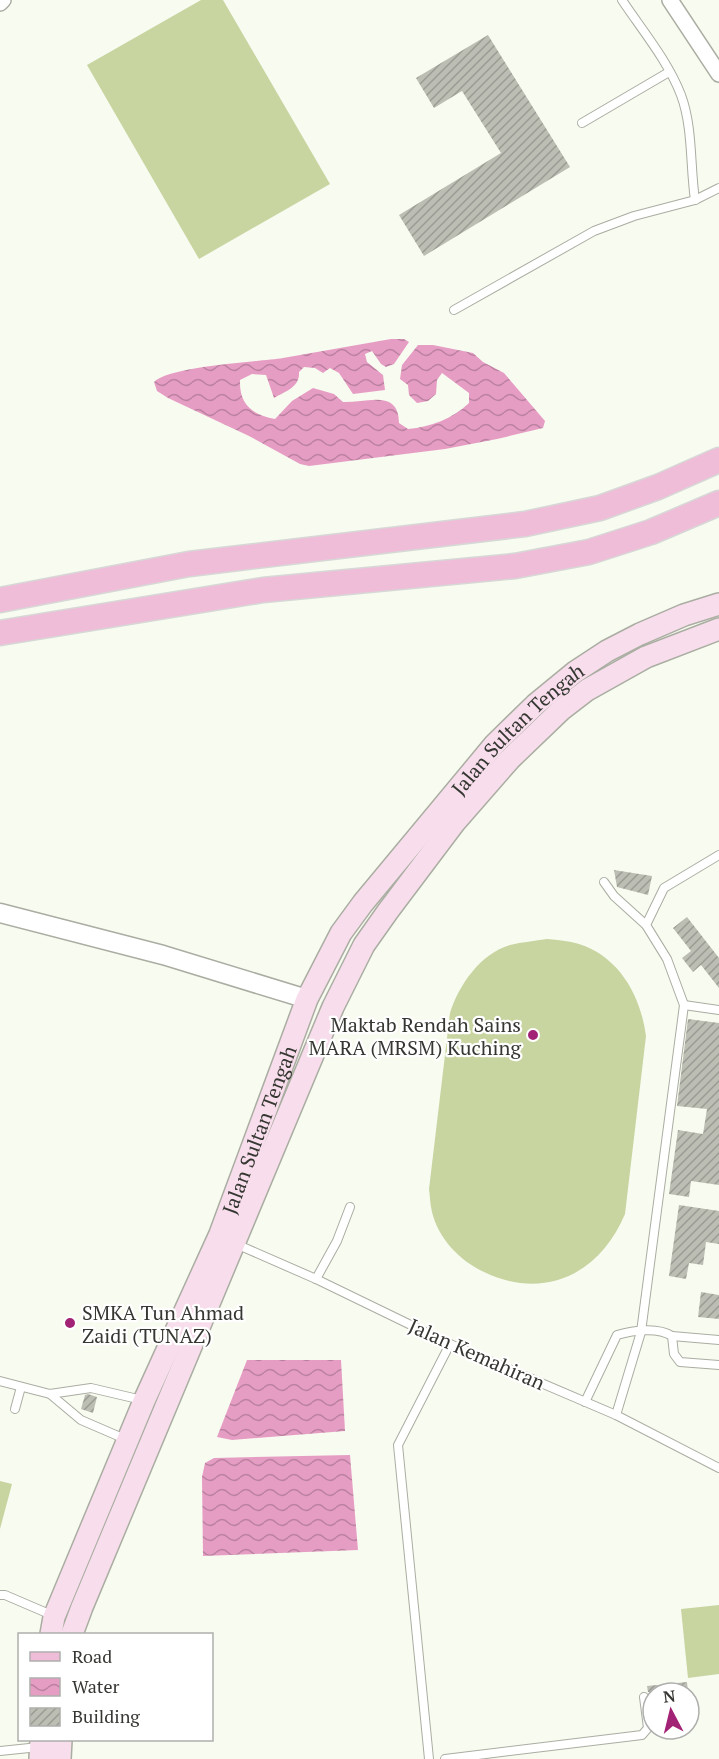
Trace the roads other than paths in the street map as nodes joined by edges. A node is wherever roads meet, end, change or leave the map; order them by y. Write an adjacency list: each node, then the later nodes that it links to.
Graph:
1 (622, 0): 3 (lane)
2 (670, 0): 4 (street)
3 (669, 72): 5 (lane); 7 (lane)
4 (719, 74)
5 (582, 123)
6 (719, 188): 7 (lane)
7 (695, 200): 8 (lane)
8 (454, 310)
9 (719, 460): 11 (main road)
10 (719, 503): 14 (main road)
11 (0, 600)
12 (719, 604): 19 (main road, Jalan Sultan Tengah)
13 (719, 629): 23 (main road, Jalan Sultan Tengah)
14 (0, 633)
15 (719, 855): 18 (lane)
16 (604, 882): 18 (lane)
17 (0, 912): 19 (street)
18 (646, 925): 20 (lane)
19 (307, 999): 33 (main road, Jalan Sultan Tengah)
20 (684, 1005): 21 (lane); 25 (lane)
21 (719, 1010)
22 (350, 1207): 24 (lane)
23 (234, 1243): 24 (lane, Jalan Kemahiran); 41 (main road, Jalan Sultan Tengah)
24 (316, 1279): 28 (lane, Jalan Kemahiran)
25 (640, 1332): 26 (lane); 34 (lane); 36 (lane)
26 (672, 1336): 27 (lane); 29 (lane)
27 (719, 1340)
28 (450, 1344): 34 (lane, Jalan Kemahiran); 48 (lane)
29 (719, 1365)
30 (0, 1381): 31 (lane)
31 (21, 1387): 32 (lane); 35 (lane)
32 (50, 1394): 33 (lane); 37 (lane)
33 (144, 1401): 37 (main road, Jalan Sultan Tengah)
34 (585, 1402): 36 (lane, Jalan Kemahiran)
35 (15, 1409)
36 (616, 1415): 38 (lane, Jalan Kemahiran)
37 (128, 1440): 40 (main road, Jalan Sultan Tengah)
38 (719, 1468)
39 (0, 1595): 40 (lane)
40 (53, 1626)
41 (73, 1633)
42 (641, 1735): 46 (lane)
43 (61, 1741): 47 (main road)
44 (40, 1749): 45 (lane)
45 (0, 1751)
46 (469, 1758): 49 (lane)
47 (60, 1759)
48 (429, 1759)
49 (445, 1759)

